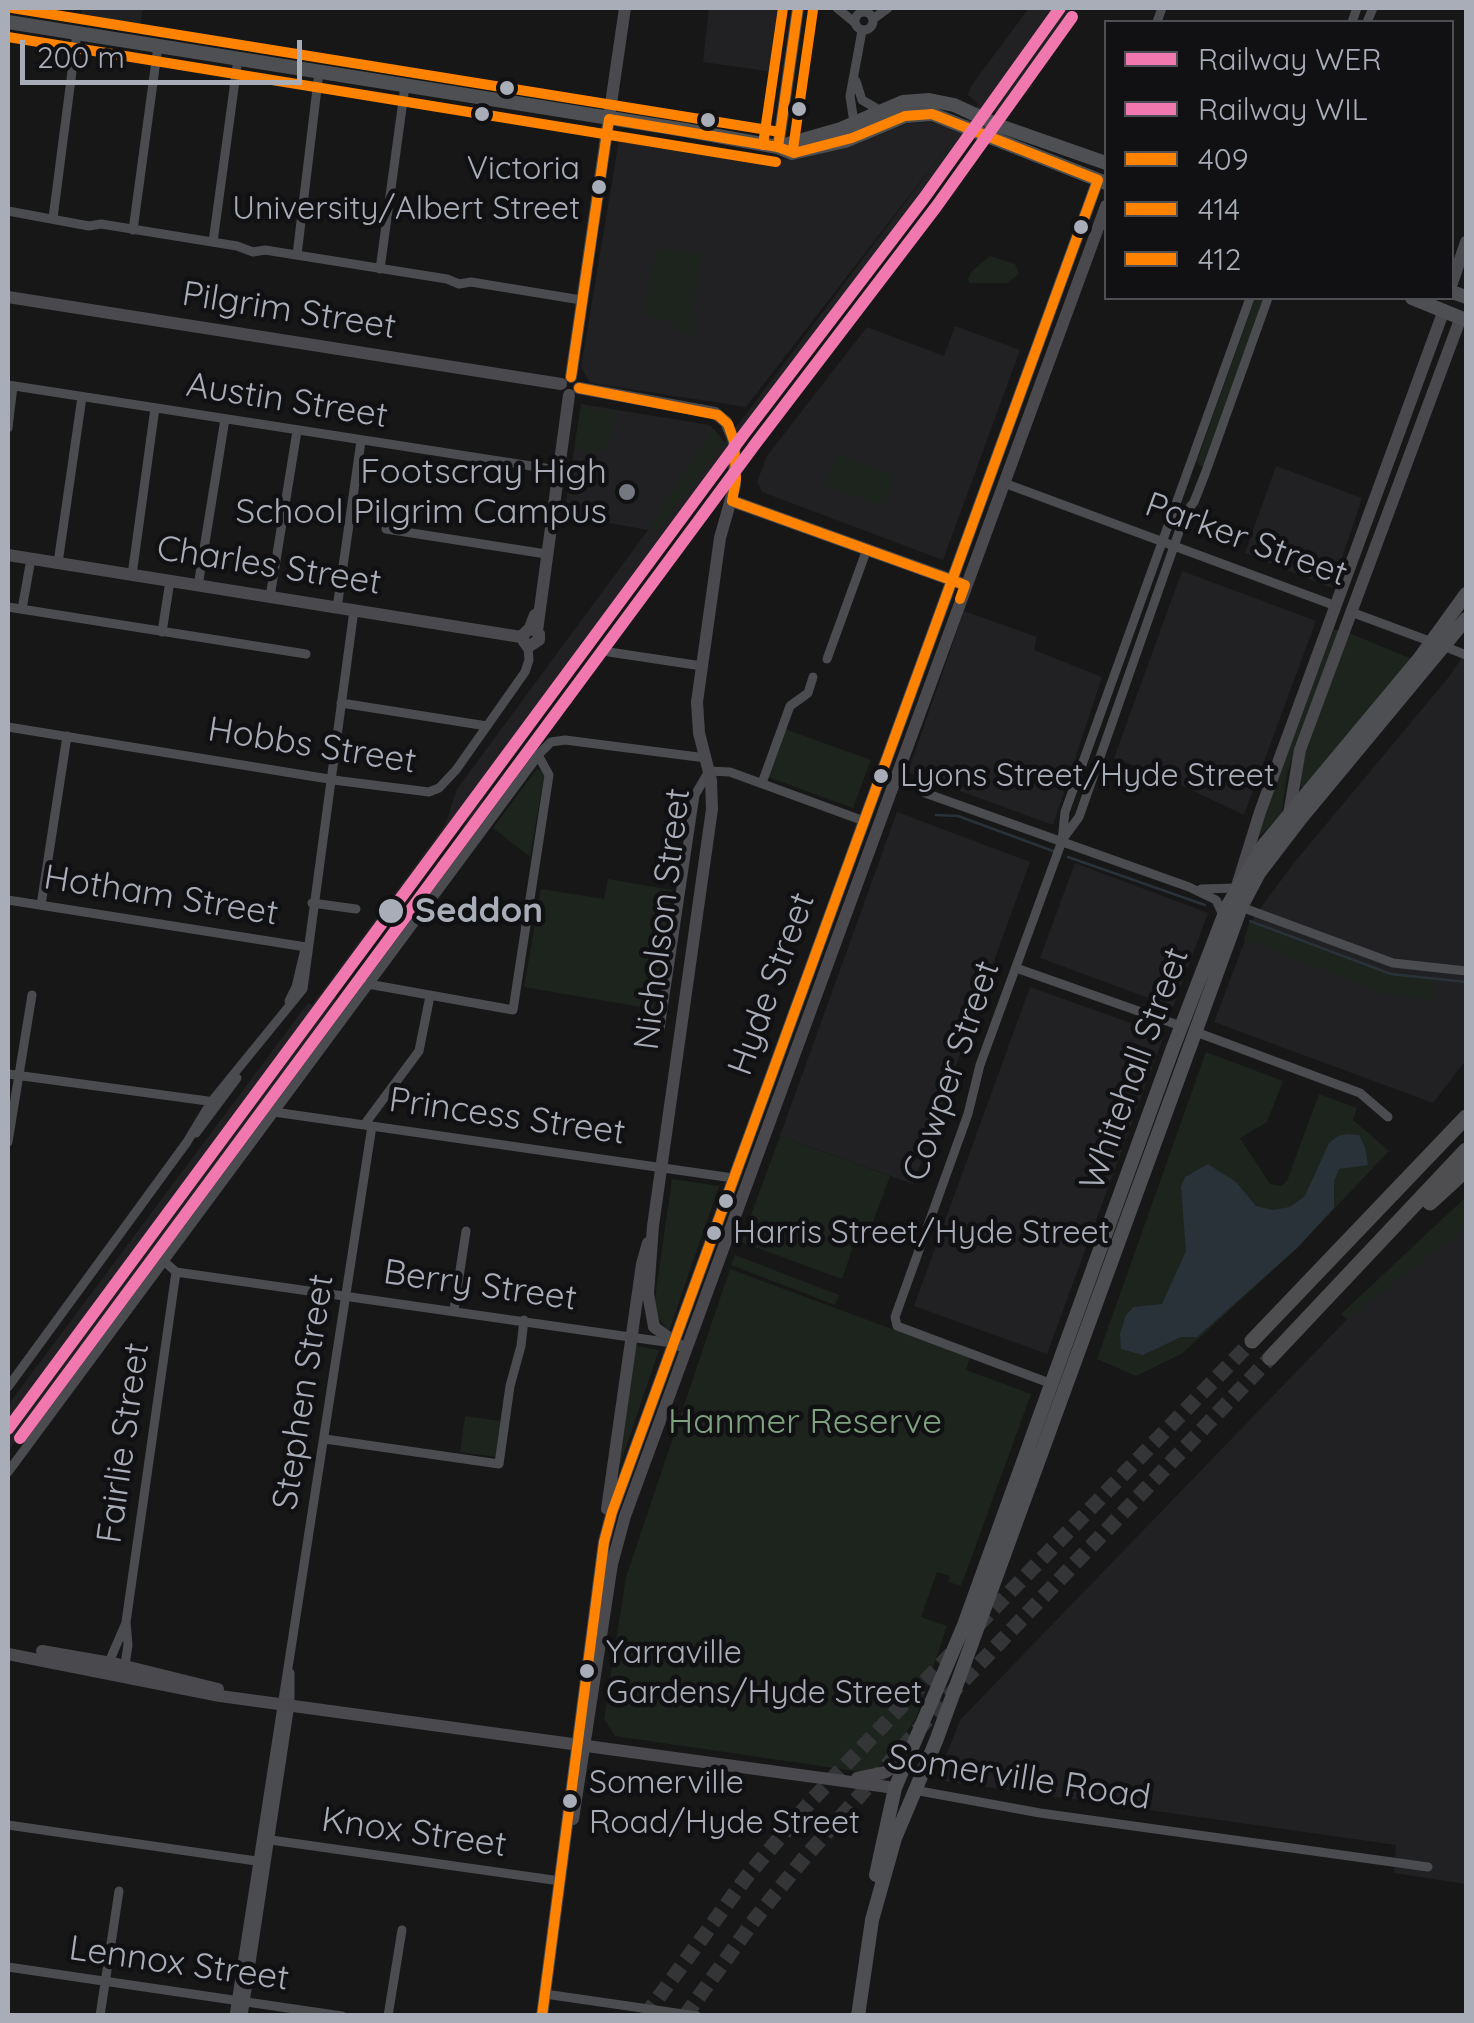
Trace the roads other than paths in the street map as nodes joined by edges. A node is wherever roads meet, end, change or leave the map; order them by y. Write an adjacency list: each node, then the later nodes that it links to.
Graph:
1 (625, 8): 16 (street)
2 (798, 8): 18 (street)
3 (837, 8): 5 (street)
4 (888, 8): 6 (street)
5 (857, 14): 6 (street); 8 (street)
6 (873, 18): 8 (street)
7 (8, 22): 9 (main road)
8 (862, 31): 13 (street)
9 (77, 34): 10 (main road); 23 (street)
10 (158, 46): 11 (main road); 24 (street)
11 (238, 58): 12 (main road); 25 (street)
12 (319, 72): 14 (main road); 27 (street)
13 (856, 73): 15 (street); 17 (street)
14 (404, 86): 16 (main road); 28 (street)
15 (883, 118): 17 (main road); 18 (main road); 19 (main road); 20 (main road)
16 (609, 119): 18 (main road); 32 (street)
17 (858, 122): 18 (main road)
18 (778, 147)
19 (1104, 158)
20 (1102, 182): 47 (street, Hyde Street)
21 (8, 211): 23 (street)
22 (1104, 211): 48 (street, Hyde Street)
23 (52, 218): 24 (street)
24 (134, 230): 25 (street)
25 (213, 242): 27 (street)
26 (1466, 242): 29 (street)
27 (297, 255): 28 (street)
28 (380, 269): 32 (street)
29 (1454, 277)
30 (8, 297): 38 (street, Pilgrim Street)
31 (1466, 298): 36 (main road)
32 (581, 300): 38 (street)
33 (1249, 300): 51 (street, Cowper Street)
34 (1267, 300): 51 (street, Cowper Street)
35 (1448, 300): 36 (main road); 64 (street, Whitehall Street)
36 (1464, 319): 69 (street)
37 (10, 386): 39 (street, Austin Street); 42 (street)
38 (570, 386): 44 (street, Pilgrim Street); 46 (street)
39 (82, 397): 40 (street, Austin Street); 56 (street)
40 (155, 408): 41 (street, Austin Street); 57 (street)
41 (225, 419): 43 (street, Austin Street); 60 (street)
42 (8, 428)
43 (297, 431): 45 (street, Austin Street); 62 (street)
44 (734, 438): 49 (street, Nicholson Street)
45 (361, 441): 46 (street, Austin Street); 66 (street)
46 (558, 470): 53 (street)
47 (990, 478): 48 (street); 59 (street, Hyde Street)
48 (1004, 483): 51 (street, Parker Street); 59 (street, Hyde Street)
49 (732, 500): 52 (street); 78 (street, Nicholson Street)
50 (386, 530): 53 (street)
51 (1170, 544): 64 (street, Parker Street); 92 (street, Cowper Street)
52 (867, 550): 59 (street); 77 (street)
53 (546, 554): 72 (street)
54 (8, 555): 55 (street, Charles Street)
55 (31, 559): 56 (street, Charles Street); 67 (street)
56 (58, 563): 57 (street, Charles Street)
57 (132, 575): 58 (street, Charles Street)
58 (170, 581): 60 (street, Charles Street); 71 (street)
59 (959, 583): 86 (street, Hyde Street)
60 (198, 586): 62 (street, Charles Street)
61 (1466, 594): 70 (main road)
62 (270, 597): 66 (street, Charles Street)
63 (1466, 604): 70 (main road)
64 (1336, 606): 69 (street, Parker Street); 95 (street, Whitehall Street)
65 (8, 607): 67 (street)
66 (337, 608): 68 (street, Charles Street)
67 (22, 609): 71 (street)
68 (354, 610): 72 (street, Charles Street); 80 (street)
69 (1351, 612): 73 (street, Parker Street); 90 (street)
70 (1459, 618): 73 (main road)
71 (162, 632): 75 (street)
72 (529, 636): 81 (street, Hobbs Street)
73 (1439, 644): 76 (street, Parker Street); 90 (main road); 93 (main road)
74 (609, 652): 78 (street)
75 (306, 654)
76 (1466, 655)
77 (827, 658)
78 (702, 666): 85 (street, Nicholson Street)
79 (813, 677): 88 (street)
80 (341, 703): 81 (street); 87 (street)
81 (487, 726): 87 (street, Hobbs Street)
82 (8, 727): 83 (street, Hobbs Street)
83 (67, 736): 87 (street, Hobbs Street); 98 (street)
84 (538, 755): 85 (street); 105 (street); 107 (street)
85 (708, 765): 88 (street); 109 (street); 119 (street, Nicholson Street)
86 (888, 778): 91 (street, Hyde Street); 121 (street, Hyde Street)
87 (330, 779): 97 (street)
88 (762, 783): 91 (street)
89 (925, 793): 92 (street)
90 (1289, 814): 93 (main road); 95 (main road)
91 (864, 821): 121 (street, Hyde Street)
92 (1062, 841): 94 (street); 103 (street, Cowper Street)
93 (1277, 849): 99 (main road, Whitehall Street)
94 (1189, 887): 95 (street); 101 (street)
95 (1237, 888): 101 (main road, Whitehall Street)
96 (8, 900): 98 (street, Hotham Street)
97 (312, 904): 100 (street); 102 (street)
98 (41, 905): 102 (street, Hotham Street)
99 (1242, 907): 104 (street); 110 (main road, Whitehall Street)
100 (356, 909)
101 (1223, 917): 108 (main road, Whitehall Street)
102 (306, 947): 112 (street)
103 (1016, 968): 108 (street); 136 (street, Cowper Street)
104 (1466, 971)
105 (368, 984): 107 (street); 113 (street)
106 (32, 995): 111 (street)
107 (430, 996): 116 (street, Stephen Street)
108 (1181, 1026): 110 (main road); 122 (main road, Whitehall Street)
109 (660, 1029)
110 (1196, 1032): 115 (street); 122 (main road, Whitehall Street)
111 (13, 1075): 112 (street); 117 (street)
112 (214, 1102): 137 (street)
113 (274, 1112): 116 (street, Princess Street); 126 (street)
114 (1466, 1116): 133 (highway)
115 (1388, 1117)
116 (368, 1126): 119 (street, Princess Street); 129 (street, Stephen Street)
117 (8, 1142)
118 (1466, 1150): 123 (highway)
119 (662, 1167): 121 (street, Princess Street); 124 (street, Nicholson Street)
120 (1466, 1170): 123 (highway)
121 (740, 1178): 134 (street, Hyde Street)
122 (1125, 1204): 136 (main road, Whitehall Street)
123 (1398, 1225): 135 (highway)
124 (652, 1230): 128 (street, Nicholson Street); 132 (street, Nicholson Street)
125 (466, 1231): 130 (street)
126 (164, 1261): 127 (street); 139 (street)
127 (176, 1272): 129 (street, Berry Street); 141 (street, Fairlie Street)
128 (650, 1277): 132 (street); 134 (street, Nicholson Street)
129 (347, 1294): 130 (street, Berry Street); 138 (street, Stephen Street)
130 (454, 1310): 131 (street, Berry Street)
131 (524, 1320): 132 (street, Berry Street); 138 (street)
132 (636, 1336): 134 (street, Berry Street); 140 (street, Nicholson Street)
133 (1252, 1341)
134 (679, 1345): 140 (street, Hyde Street); 147 (street, Hyde Street)
135 (1270, 1358)
136 (1058, 1386): 148 (main road, Whitehall Street); 151 (main road, Whitehall Street)
137 (8, 1387)
138 (325, 1439): 146 (street, Stephen Street)
139 (8, 1472)
140 (604, 1542): 147 (street, Hyde Street)
141 (126, 1622): 143 (street, Fairlie Street); 145 (street, Fairlie Street)
142 (8, 1646): 145 (street, Somerville Road)
143 (128, 1650): 145 (street, Fairlie Street); 145 (street)
144 (8, 1654): 145 (street, Somerville Road)
145 (115, 1662): 146 (street, Somerville Road)
146 (286, 1703): 147 (street, Somerville Road); 153 (street, Stephen Street)
147 (581, 1744): 149 (street, Somerville Road); 156 (street, Hyde Street)
148 (906, 1759): 149 (street); 150 (main road, Whitehall Street)
149 (834, 1780): 150 (street, Somerville Road)
150 (895, 1788): 151 (main road, Somerville Road); 158 (main road, Whitehall Street)
151 (914, 1790): 155 (street, Somerville Road); 158 (main road, Whitehall Street)
152 (8, 1825): 154 (street)
153 (265, 1840): 154 (street, Stephen Street); 156 (street, Knox Street)
154 (262, 1862): 163 (street, Stephen Street)
155 (1428, 1867)
156 (560, 1881): 162 (street, Hyde Street)
157 (119, 1892): 161 (street)
158 (872, 1920): 171 (main road, Whitehall Street)
159 (402, 1930): 168 (street)
160 (8, 1967): 161 (street, Lennox Street)
161 (105, 1982): 163 (street, Lennox Street); 164 (street)
162 (545, 1994): 169 (street, Hyde Street); 170 (street)
163 (241, 2001): 165 (street, Stephen Street); 166 (street, Stephen Street); 167 (street, Lennox Street)
164 (100, 2016)
165 (234, 2016)
166 (243, 2016)
167 (342, 2016)
168 (388, 2016)
169 (542, 2016)
170 (697, 2016)
171 (858, 2016)

